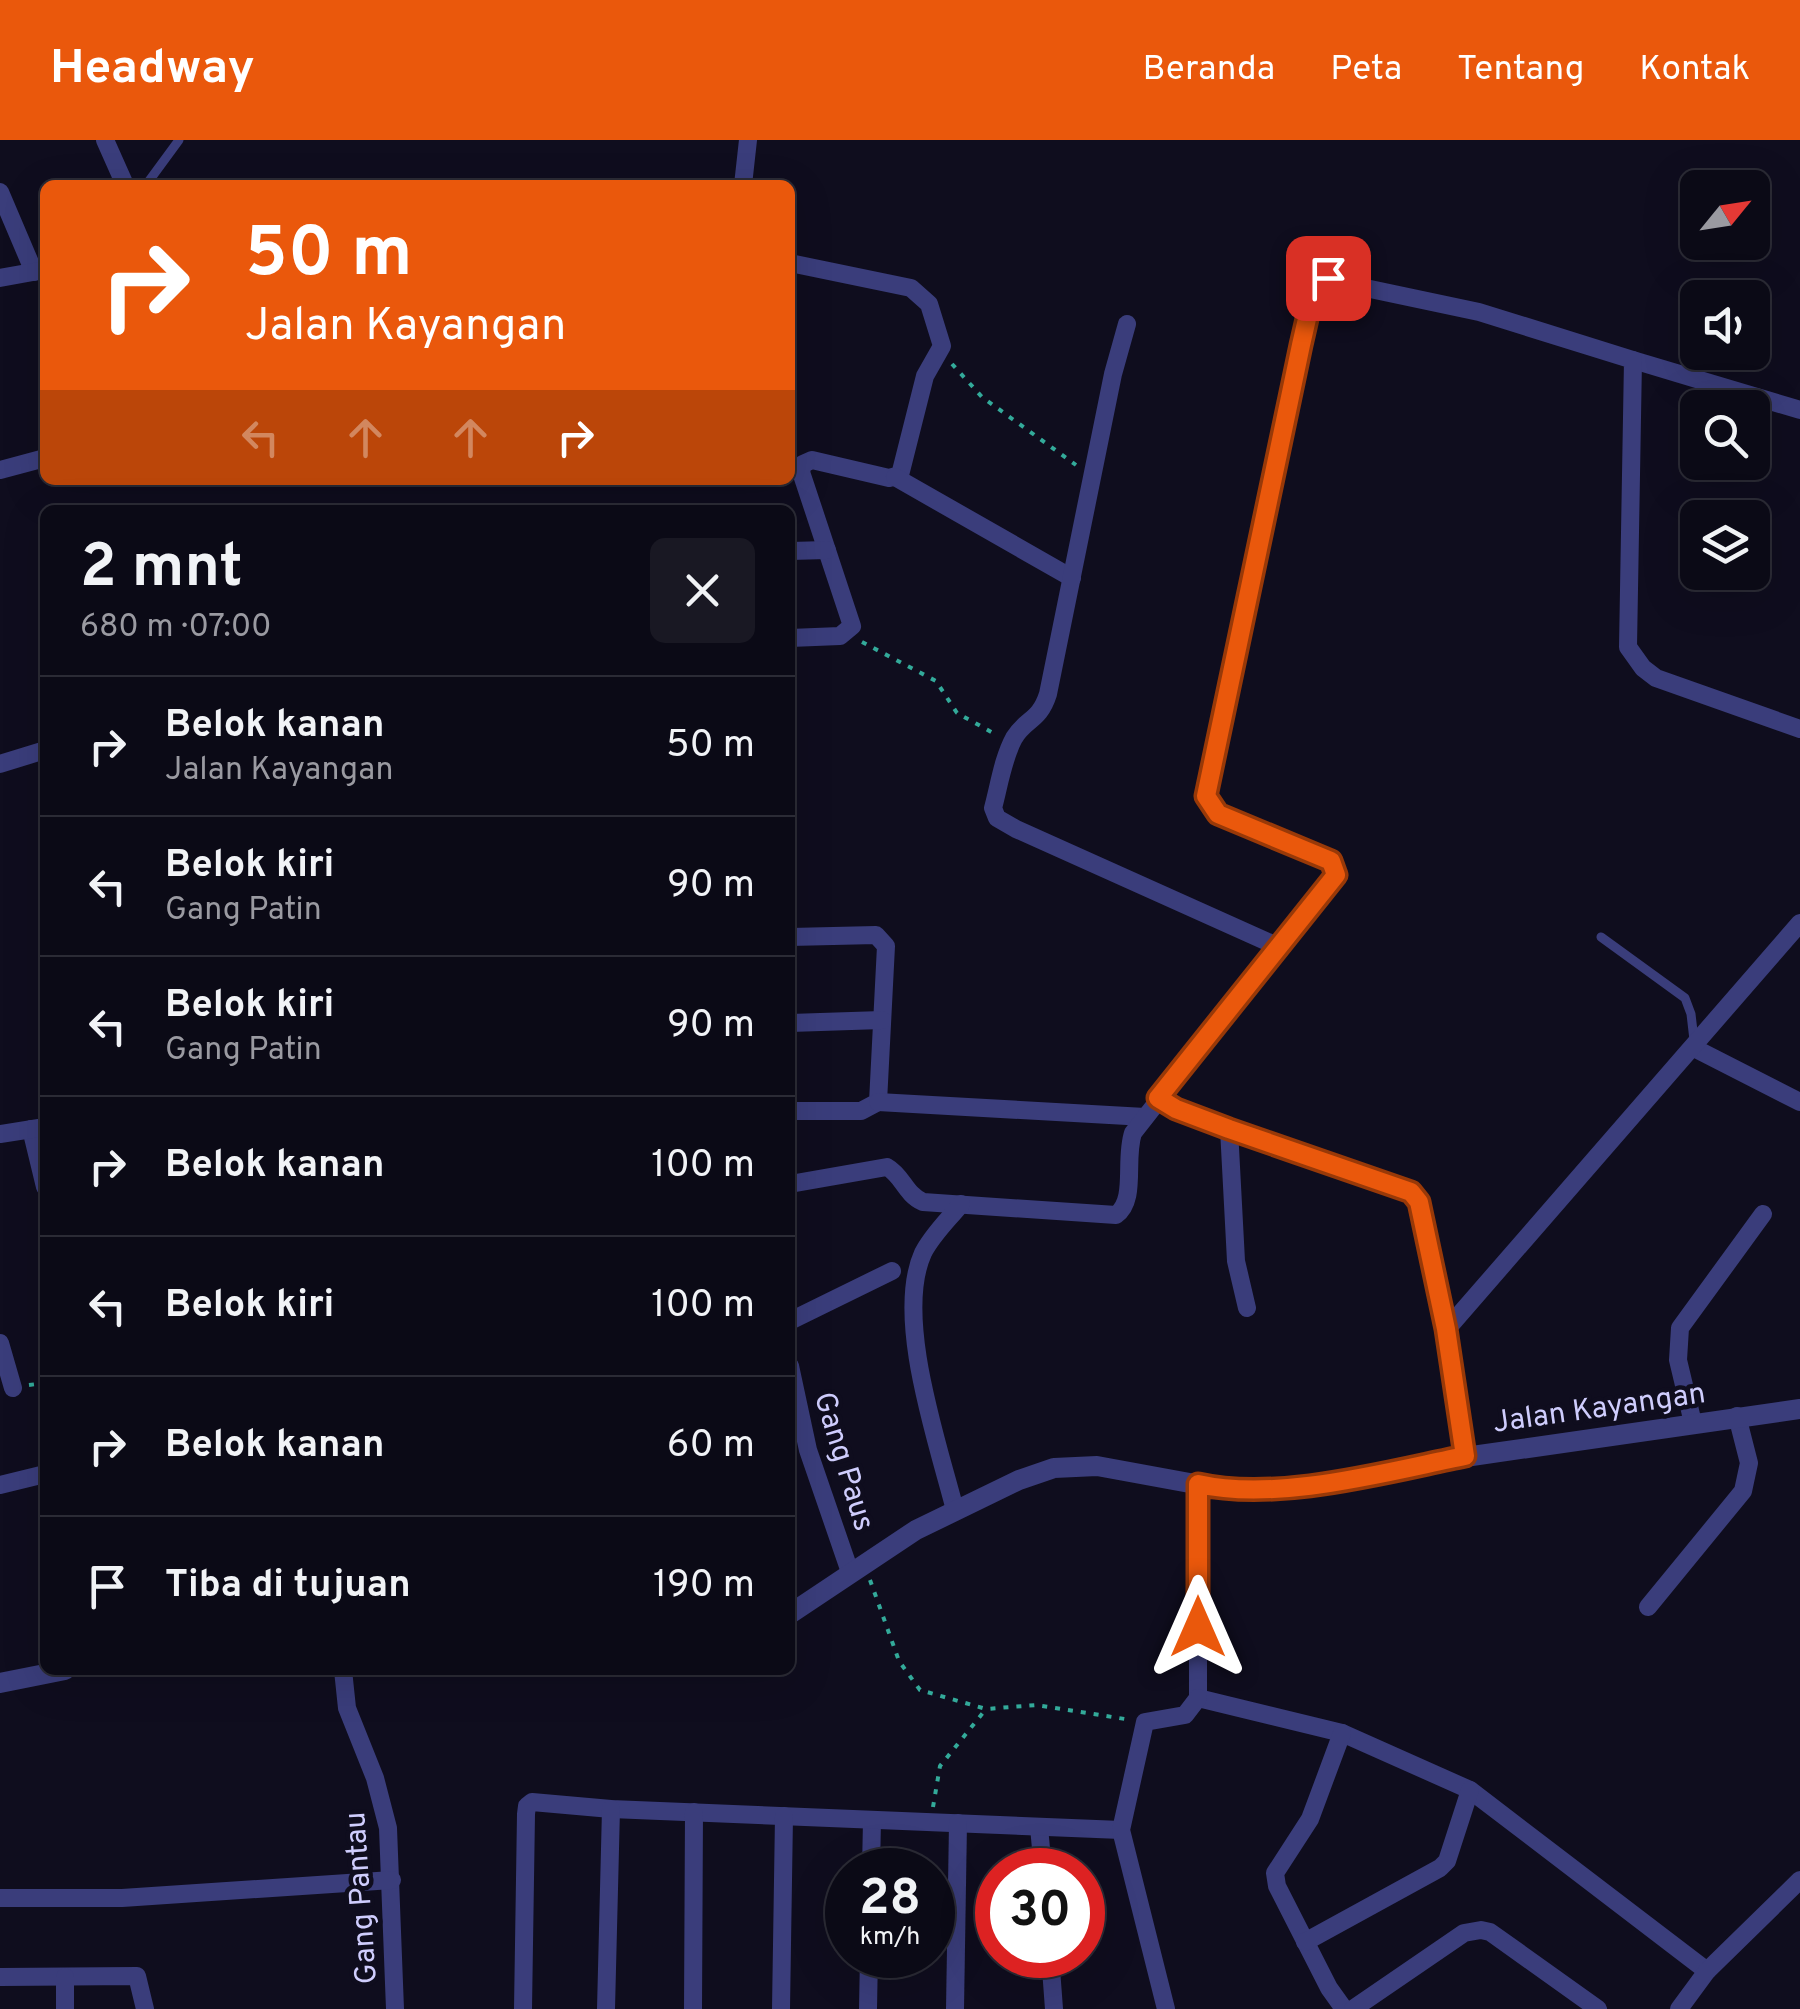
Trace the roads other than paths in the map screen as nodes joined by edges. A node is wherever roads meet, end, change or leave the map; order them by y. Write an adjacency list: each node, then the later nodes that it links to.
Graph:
1 (105, 140): 4 (street)
2 (179, 140): 5 (lane)
3 (748, 140): 6 (street)
4 (122, 180)
5 (150, 180)
6 (744, 180)
7 (0, 192): 9 (street)
8 (795, 264): 17 (street)
9 (39, 270): 10 (street)
10 (0, 278)
11 (1127, 324): 20 (street)
12 (1633, 360): 13 (street); 22 (street); 28 (street)
13 (1800, 410)
14 (40, 459): 15 (street)
15 (0, 470)
16 (796, 472): 17 (street); 18 (street)
17 (895, 477): 20 (street)
18 (827, 550): 19 (street); 21 (street)
19 (795, 551)
20 (1072, 578): 28 (street)
21 (795, 638)
22 (1800, 729)
23 (40, 752): 24 (street)
24 (0, 764)
25 (1800, 923): 31 (street)
26 (795, 938): 29 (street)
27 (1601, 938): 31 (lane)
28 (1279, 947): 32 (street)
29 (882, 1020): 30 (street); 33 (street)
30 (795, 1022)
31 (1694, 1048): 34 (street); 46 (street)
32 (1158, 1098): 36 (street); 38 (street)
33 (878, 1102): 35 (street); 36 (street)
34 (1800, 1102)
35 (795, 1111)
36 (1145, 1116): 41 (street)
37 (38, 1128): 39 (street)
38 (1229, 1129): 44 (street); 46 (street)
39 (0, 1134)
40 (795, 1183): 41 (street)
41 (961, 1204): 58 (street)
42 (1763, 1214): 52 (street)
43 (892, 1272): 45 (street)
44 (1247, 1308)
45 (795, 1319)
46 (1446, 1329): 54 (street)
47 (0, 1343): 48 (street)
48 (13, 1388)
49 (1800, 1409): 51 (street, Jalan Kayangan)
50 (795, 1413): 53 (street, Gang Paus)
51 (1737, 1416): 52 (street, Jalan Kayangan); 60 (street)
52 (1693, 1423): 54 (street, Jalan Kayangan)
53 (799, 1450): 59 (street, Gang Paus)
54 (1465, 1456): 57 (street, Jalan Kayangan)
55 (40, 1475): 56 (street)
56 (0, 1484)
57 (1198, 1484): 58 (street, Jalan Kayangan); 65 (street)
58 (955, 1510): 59 (street, Jalan Kayangan)
59 (857, 1567): 61 (street, Jalan Kayangan)
60 (1648, 1607)
61 (795, 1610)
62 (40, 1675): 64 (street)
63 (343, 1675): 77 (street, Gang Pantau)
64 (0, 1683)
65 (1198, 1698): 66 (street); 74 (street)
66 (1342, 1734): 67 (street); 80 (street)
67 (1470, 1790): 80 (street); 81 (street)
68 (612, 1808): 69 (street); 90 (street); 91 (street)
69 (694, 1812): 70 (street); 92 (street)
70 (784, 1816): 71 (street); 93 (street)
71 (872, 1820): 72 (street); 75 (street)
72 (958, 1823): 73 (street); 95 (street)
73 (1039, 1827): 74 (street); 76 (street)
74 (1121, 1830): 97 (street)
75 (871, 1848)
76 (1040, 1848)
77 (392, 1880): 79 (street); 89 (street, Gang Pantau)
78 (1800, 1880): 81 (street)
79 (0, 1898)
80 (1305, 1942): 98 (street)
81 (1707, 1971): 100 (street)
82 (0, 1978): 83 (street)
83 (66, 1978): 87 (street); 88 (street)
84 (869, 1978): 94 (street)
85 (1052, 1978): 96 (street)
86 (1585, 2006): 99 (street)
87 (65, 2009)
88 (145, 2009)
89 (394, 2009)
90 (524, 2009)
91 (606, 2009)
92 (693, 2009)
93 (781, 2009)
94 (868, 2009)
95 (955, 2009)
96 (1054, 2009)
97 (1166, 2009)
98 (1344, 2009)
99 (1353, 2009)
100 (1680, 2009)

